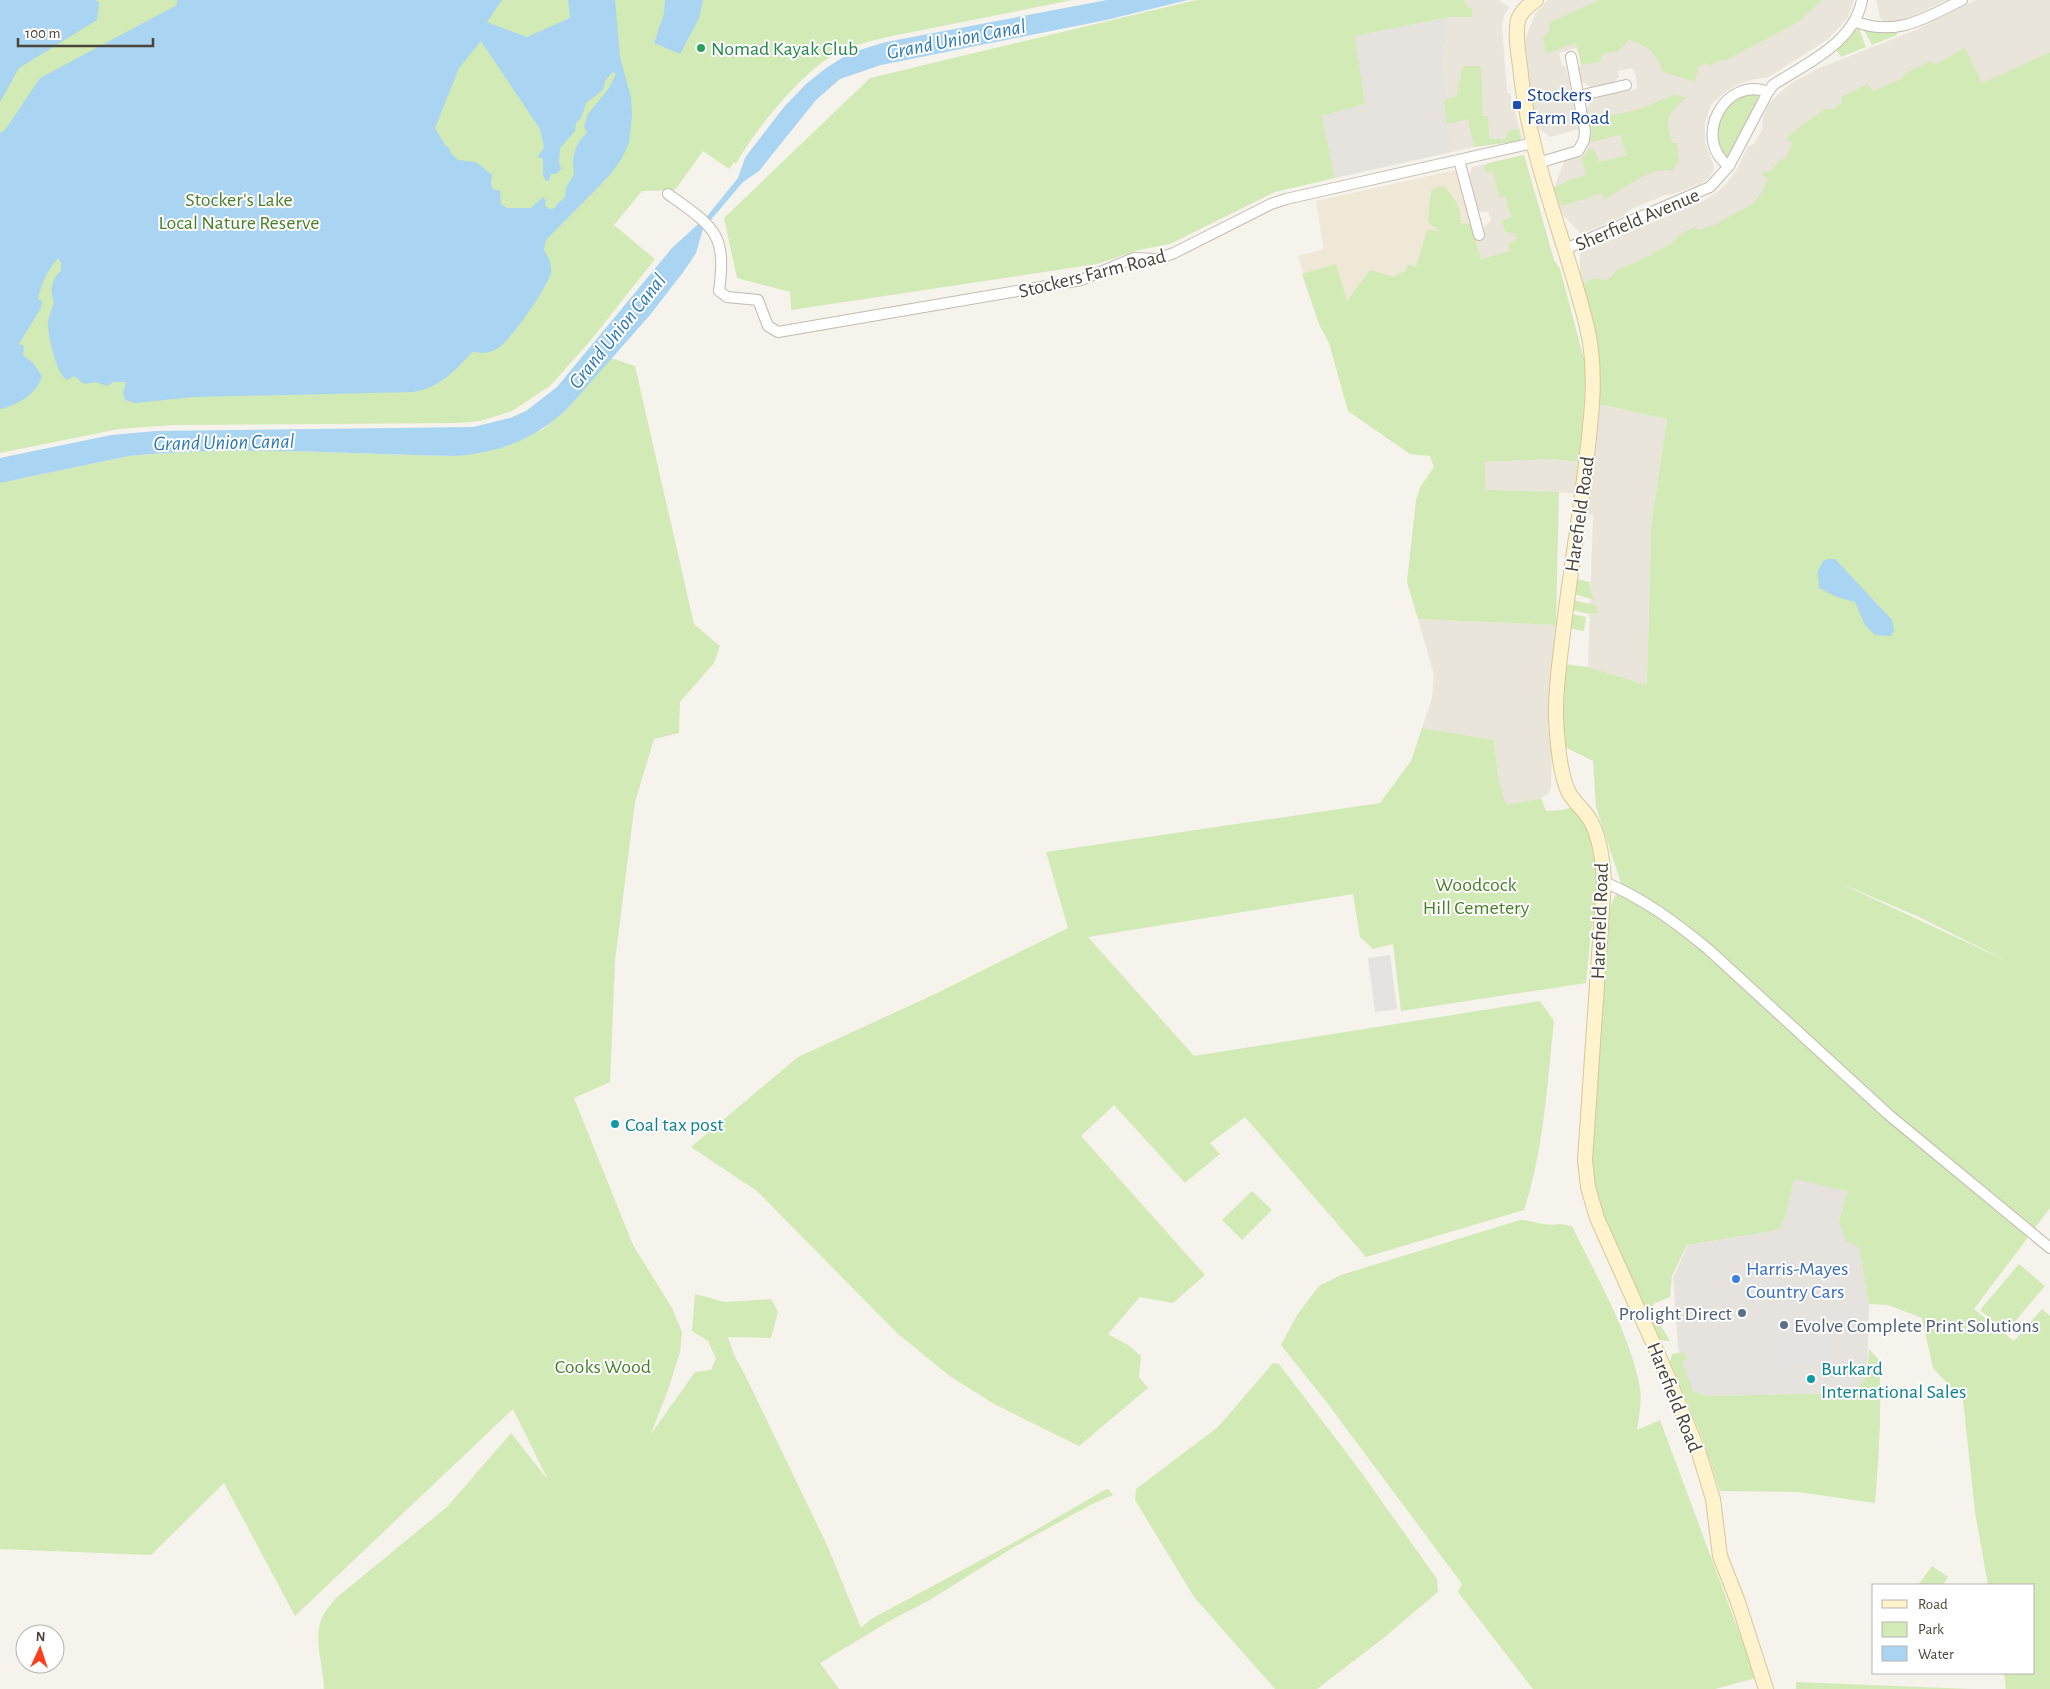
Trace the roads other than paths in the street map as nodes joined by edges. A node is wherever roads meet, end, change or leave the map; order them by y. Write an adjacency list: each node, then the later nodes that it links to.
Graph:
1 (1536, 0): 9 (street, Harefield Road)
2 (1862, 0): 4 (street, Sherfield Avenue)
3 (1962, 0): 4 (street)
4 (1856, 22): 7 (street, Sherfield Avenue)
5 (1571, 57): 8 (street)
6 (1626, 85): 8 (street)
7 (1768, 92): 12 (street, Sherfield Avenue); 12 (street)
8 (1578, 96): 11 (street)
9 (1532, 143): 10 (street, Stockers Farm Road); 11 (street, Harefield Road)
10 (1459, 160): 13 (street, Stockers Farm Road); 14 (street)
11 (1538, 163): 15 (street, Harefield Road)
12 (1729, 166): 15 (street, Sherfield Avenue)
13 (668, 194)
14 (1479, 235)
15 (1565, 249): 16 (street, Harefield Road)
16 (1604, 882): 17 (street); 18 (street, Harefield Road)
17 (2050, 1248)
18 (1766, 1689)

